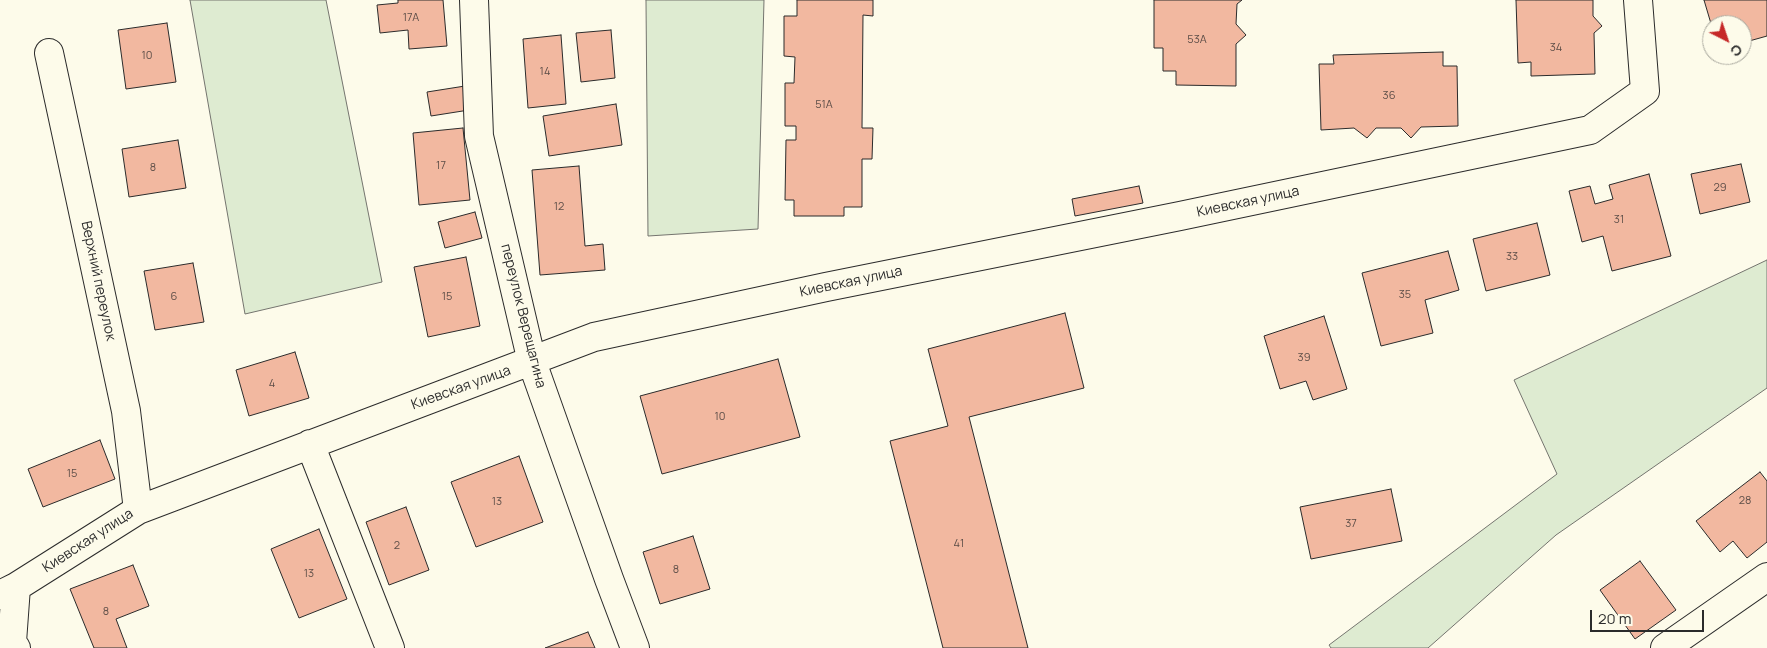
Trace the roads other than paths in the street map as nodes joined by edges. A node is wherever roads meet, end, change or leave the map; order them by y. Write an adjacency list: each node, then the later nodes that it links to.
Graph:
1 (474, 0): 4 (street, переулок Верещагина)
2 (1638, 0): 4 (street, Киевская улица)
3 (49, 53): 6 (street, Верхний переулок)
4 (532, 362): 5 (street, Киевская улица); 11 (street, переулок Верещагина)
5 (310, 444): 6 (street, Киевская улица); 10 (street)
6 (138, 510): 8 (street, Киевская улица)
7 (1767, 577): 12 (street)
8 (8, 591): 9 (street)
9 (16, 648)
10 (390, 648)
11 (635, 648)
12 (1666, 648)

